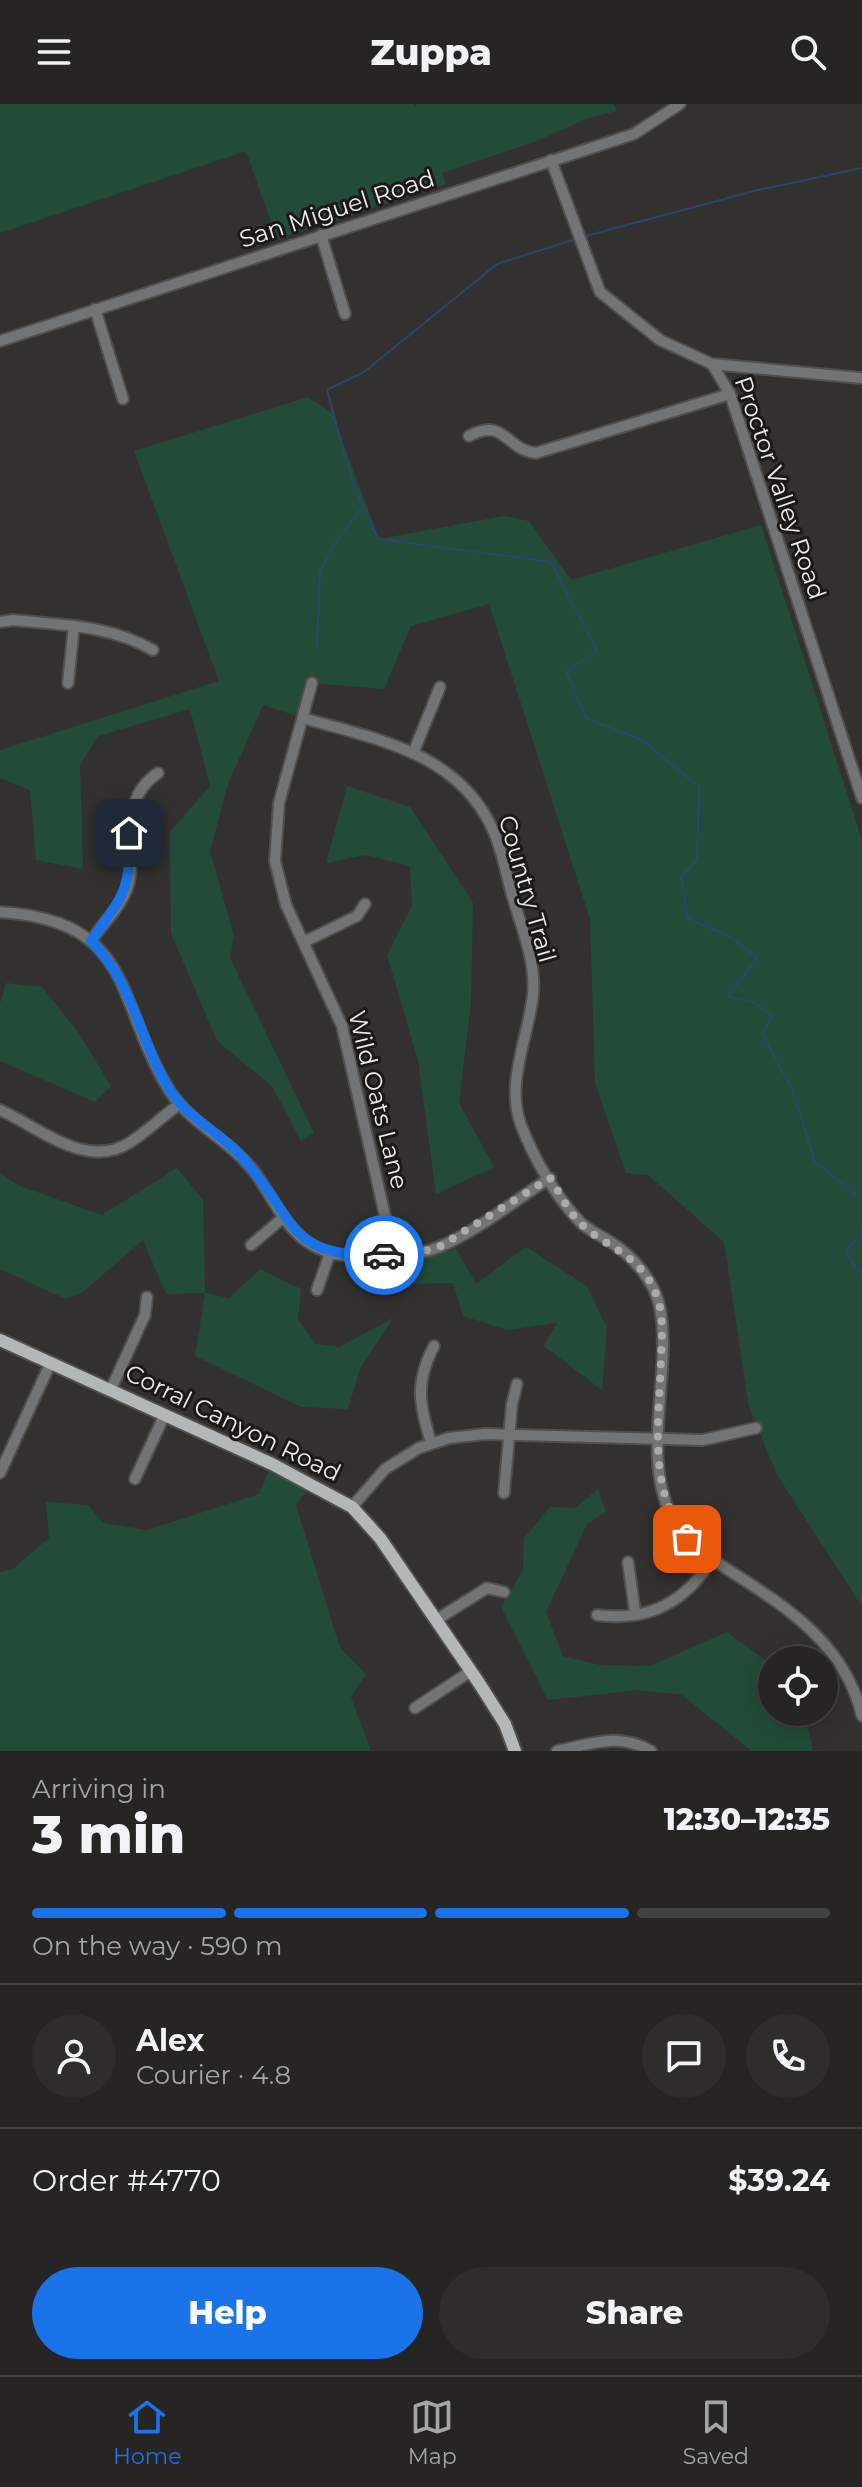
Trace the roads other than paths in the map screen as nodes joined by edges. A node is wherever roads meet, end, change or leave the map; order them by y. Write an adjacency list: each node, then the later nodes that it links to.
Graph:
1 (680, 104): 2 (street, San Miguel Road)
2 (551, 160): 3 (street, San Miguel Road); 7 (street, Proctor Valley Road)
3 (321, 235): 4 (street, San Miguel Road); 5 (street)
4 (95, 309): 6 (street, San Miguel Road); 10 (street)
5 (345, 314)
6 (0, 341)
7 (712, 364): 8 (street); 9 (street, Proctor Valley Road)
8 (862, 378)
9 (730, 394): 11 (street); 21 (street, Proctor Valley Road)
10 (123, 399)
11 (469, 436)
12 (0, 622): 13 (street)
13 (74, 626): 14 (street); 15 (street)
14 (153, 650)
15 (68, 683)
16 (312, 683): 18 (street, Wild Oats Lane)
17 (440, 687): 19 (street)
18 (303, 718): 19 (street, Country Trail); 25 (street, Wild Oats Lane)
19 (414, 751): 28 (street, Country Trail)
20 (158, 773): 24 (street)
21 (862, 798)
22 (365, 904): 25 (street)
23 (0, 912): 24 (street)
24 (91, 941): 26 (street)
25 (304, 942): 32 (street, Wild Oats Lane)
26 (180, 1104): 27 (street); 29 (street)
27 (0, 1110)
28 (550, 1178): 32 (street); 43 (street, Country Trail)
29 (284, 1217): 30 (street); 31 (street)
30 (251, 1245)
31 (330, 1253): 32 (street); 33 (street)
32 (386, 1255)
33 (317, 1290)
34 (147, 1297): 39 (street)
35 (0, 1340): 37 (main road, Corral Canyon Road)
36 (434, 1346): 44 (street)
37 (51, 1362): 39 (main road, Corral Canyon Road); 45 (street)
38 (517, 1384): 42 (street)
39 (111, 1389): 40 (main road, Corral Canyon Road)
40 (165, 1414): 46 (street); 48 (main road, Corral Canyon Road)
41 (756, 1428): 43 (street)
42 (510, 1435): 43 (street); 44 (street); 47 (street)
43 (660, 1440): 49 (street, Country Trail)
44 (431, 1443): 48 (street)
45 (0, 1473)
46 (135, 1479)
47 (504, 1493)
48 (352, 1507): 54 (main road, Corral Canyon Road)
49 (712, 1559): 52 (street); 57 (street, Country Trail)
50 (628, 1562): 52 (street)
51 (504, 1592): 54 (street)
52 (635, 1612): 53 (street)
53 (597, 1615)
54 (436, 1620): 55 (main road, Corral Canyon Road)
55 (471, 1671): 56 (street); 58 (main road, Corral Canyon Road)
56 (415, 1708)
57 (862, 1716)
58 (515, 1751)
59 (557, 1751): 60 (street)
60 (651, 1751)

